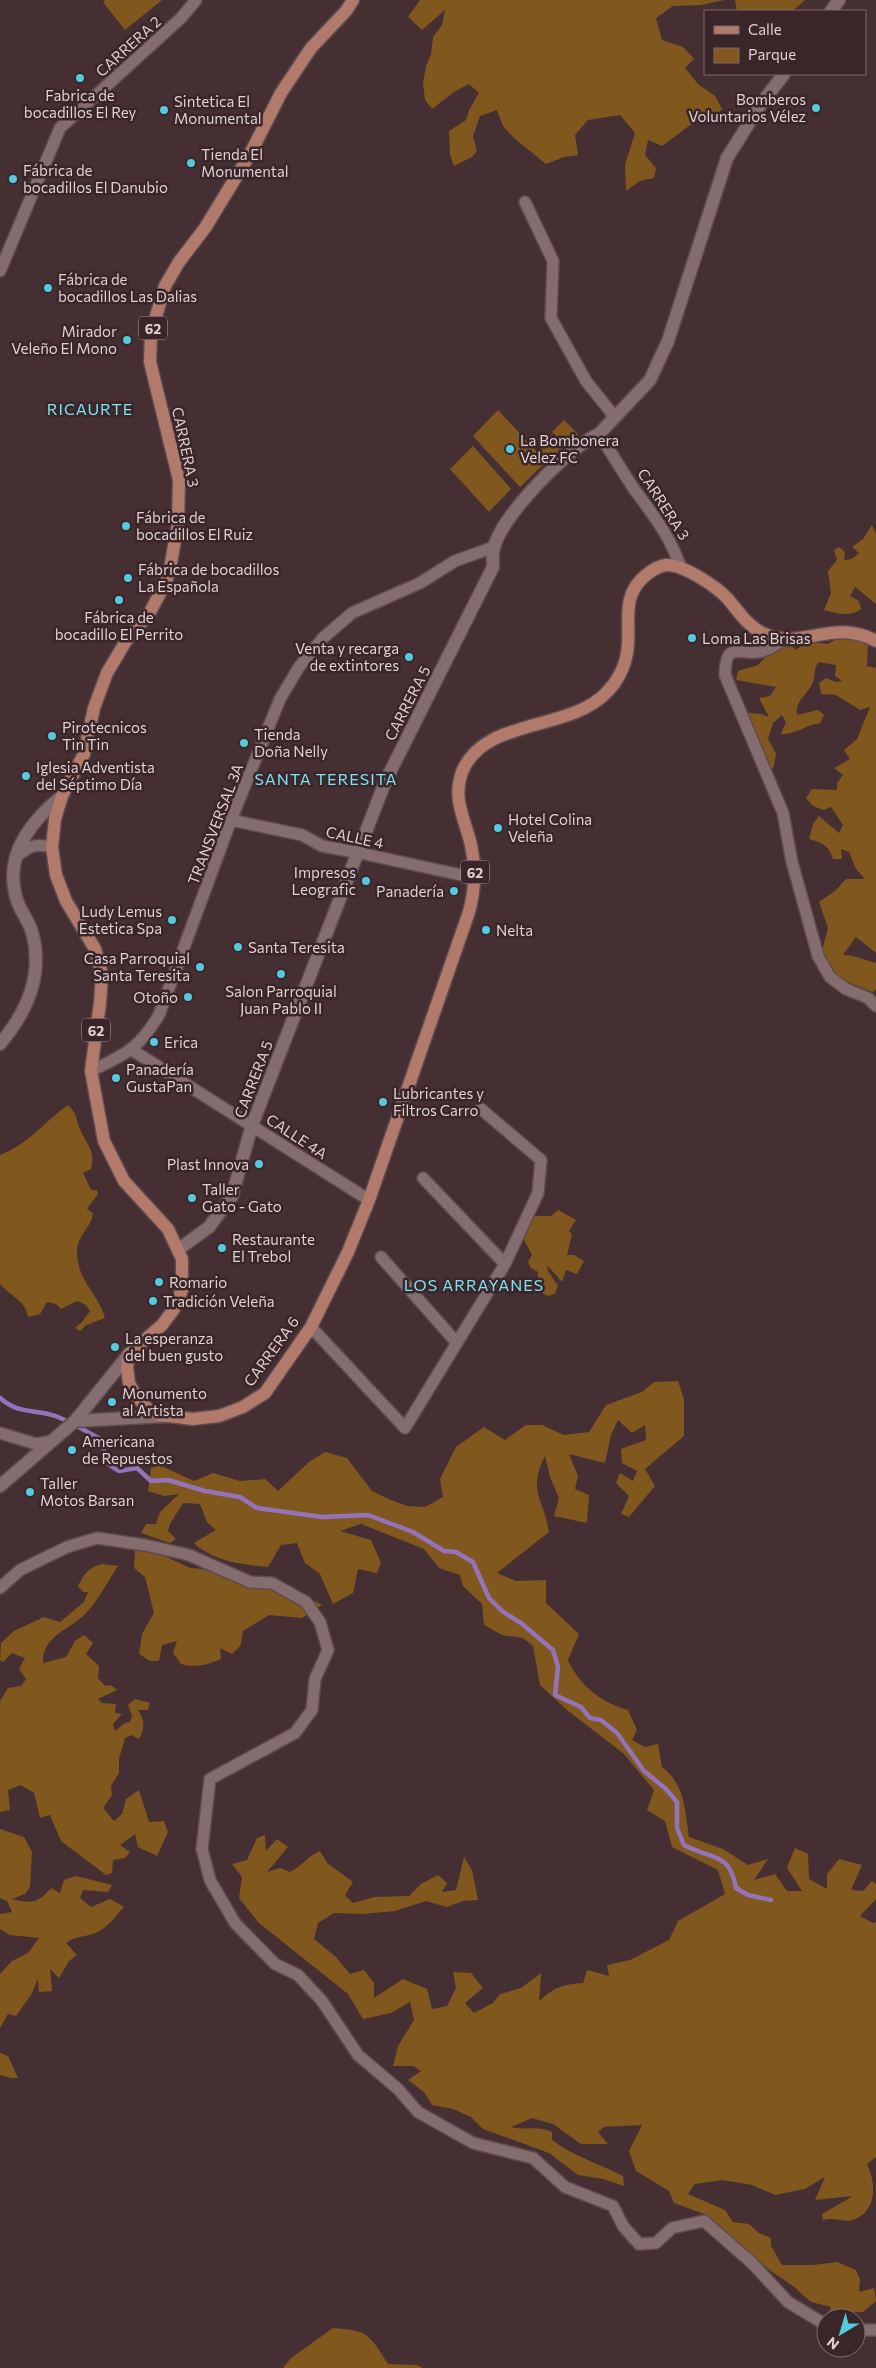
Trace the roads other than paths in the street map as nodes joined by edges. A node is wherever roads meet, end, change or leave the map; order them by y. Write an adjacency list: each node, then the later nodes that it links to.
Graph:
1 (196, 0): 5 (street, CARRERA 2)
2 (353, 0): 12 (main road, CARRERA 3 / 62)
3 (783, 75): 6 (street, CARRERA 5)
4 (526, 202): 6 (street)
5 (0, 271)
6 (614, 416): 7 (street, CARRERA 5)
7 (599, 434): 8 (street, CARRERA 5); 9 (street, CARRERA 3)
8 (494, 547): 13 (street, TRANSVERSAL 3A); 15 (street, CARRERA 5)
9 (681, 568): 10 (main road); 17 (main road, 62)
10 (785, 639): 11 (main road); 18 (street)
11 (876, 641)
12 (62, 796): 14 (main road, 62); 16 (street, CARRERA 3)
13 (231, 820): 15 (street, CALLE 4); 20 (street, TRANSVERSAL 3A)
14 (52, 847): 16 (street); 21 (main road, 62)
15 (360, 853): 17 (street, CALLE 4); 23 (street, CARRERA 5)
16 (14, 858): 19 (street)
17 (475, 878): 25 (main road, 62)
18 (876, 1006)
19 (0, 1044)
20 (132, 1050): 21 (street, TRANSVERSAL 3A); 23 (street, CALLE 4A)
21 (91, 1071): 26 (main road, 62)
22 (481, 1109): 28 (street)
23 (252, 1124): 25 (street, CALLE 4A); 26 (street, CARRERA 5)
24 (423, 1178): 28 (street)
25 (369, 1200): 29 (main road, CARRERA 6 / 62)
26 (179, 1249): 31 (main road, 62)
27 (381, 1257): 30 (street)
28 (505, 1264): 30 (street)
29 (311, 1327): 30 (street); 32 (main road, CARRERA 6 / 62)
30 (457, 1343)
31 (129, 1354): 32 (main road, 62); 33 (street)
32 (168, 1416): 33 (street, CARRERA 6)
33 (74, 1421): 35 (street)
34 (0, 1433): 35 (street)
35 (52, 1441): 36 (street)
36 (0, 1486)
37 (0, 1588): 38 (street)
38 (816, 2319)

